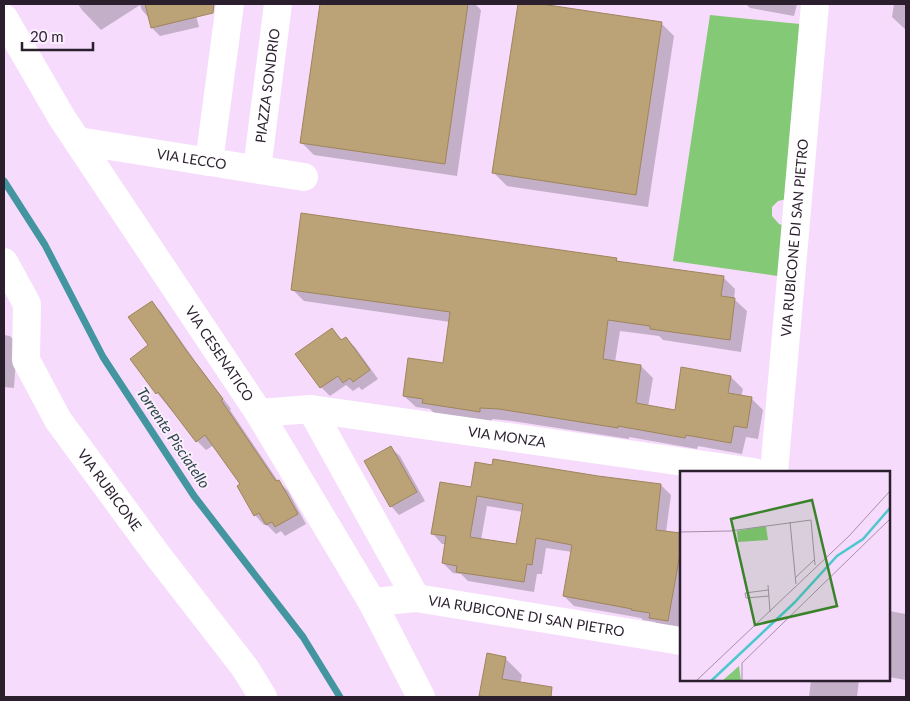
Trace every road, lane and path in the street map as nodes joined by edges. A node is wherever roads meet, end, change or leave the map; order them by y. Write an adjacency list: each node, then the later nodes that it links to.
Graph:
1 (230, 4): 6 (street)
2 (278, 4): 7 (street, PIAZZA SONDRIO)
3 (814, 4): 13 (street, VIA RUBICONE DI SAN PIETRO)
4 (4, 18): 5 (street, VIA CESENATICO)
5 (78, 141): 6 (street, VIA LECCO); 11 (street, VIA CESENATICO)
6 (209, 162): 7 (street, VIA LECCO)
7 (257, 169): 8 (street, VIA LECCO)
8 (304, 177)
9 (4, 262): 17 (street, VIA RUBICONE)
10 (311, 409): 11 (street, VIA MONZA); 12 (street, VIA MONZA); 14 (street)
11 (260, 413): 15 (street, VIA CESENATICO)
12 (747, 471)
13 (774, 471)
14 (416, 598): 15 (street, VIA RUBICONE DI SAN PIETRO); 16 (street, VIA RUBICONE DI SAN PIETRO)
15 (372, 602): 18 (street, VIA CESENATICO)
16 (680, 641)
17 (263, 697)
18 (421, 697)

